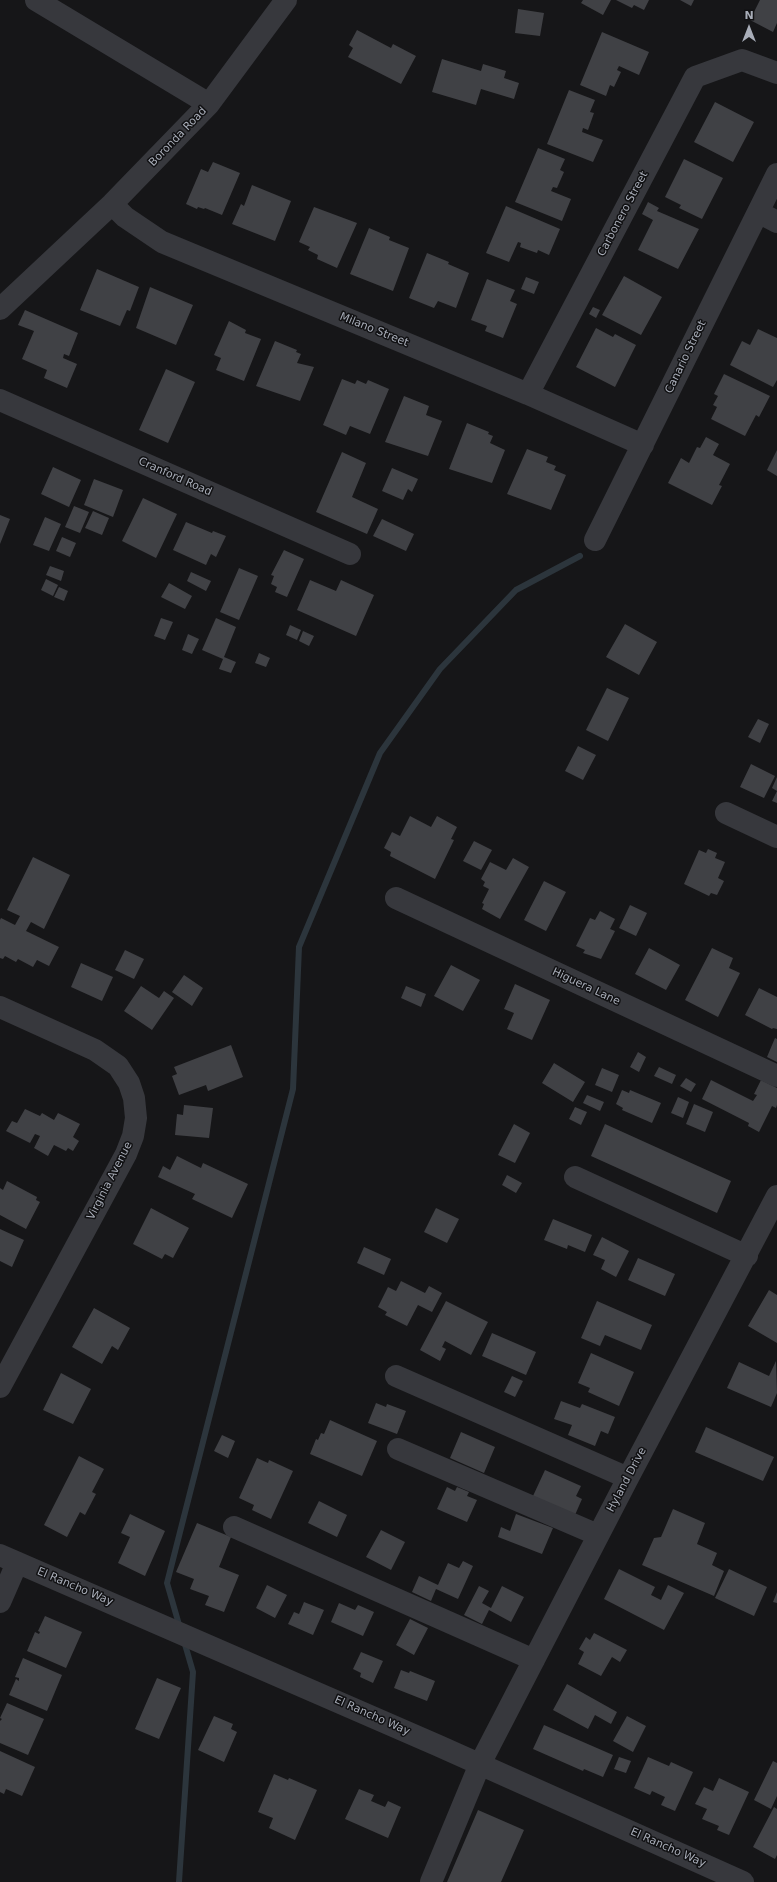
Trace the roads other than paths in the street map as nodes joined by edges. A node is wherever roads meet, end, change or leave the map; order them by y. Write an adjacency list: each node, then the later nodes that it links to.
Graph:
1 (36, 0): 4 (street, Boronda Road)
2 (286, 0): 4 (street)
3 (777, 73): 9 (street, Carbonero Street)
4 (209, 104): 6 (street, Boronda Road)
5 (777, 174): 7 (street, Canario Street)
6 (112, 204): 8 (street, Boronda Road); 9 (street, Milano Street)
7 (767, 217): 11 (street, Canario Street)
8 (0, 309)
9 (528, 394): 11 (street, Milano Street)
10 (0, 400): 13 (street, Cranford Road)
11 (642, 445): 12 (street, Canario Street)
12 (595, 540)
13 (350, 554)
14 (726, 813): 15 (street)
15 (777, 837)
16 (396, 898): 18 (street, Higuera Lane)
17 (0, 1007): 23 (street, Virginia Avenue)
18 (777, 1076)
19 (575, 1177): 21 (street)
20 (777, 1196): 21 (street, Hyland Drive)
21 (747, 1256): 25 (street, Hyland Drive)
22 (396, 1376): 25 (street)
23 (0, 1387)
24 (398, 1449): 27 (street)
25 (628, 1478): 27 (street, Hyland Drive)
26 (234, 1527): 30 (street)
27 (598, 1535): 30 (street, Hyland Drive)
28 (9, 1559): 29 (street); 31 (street, El Rancho Way)
29 (0, 1602)
30 (534, 1660): 31 (street, Hyland Drive)
31 (480, 1764): 32 (street, Hyland Drive); 33 (street, El Rancho Way)
32 (431, 1882)
33 (743, 1882)

